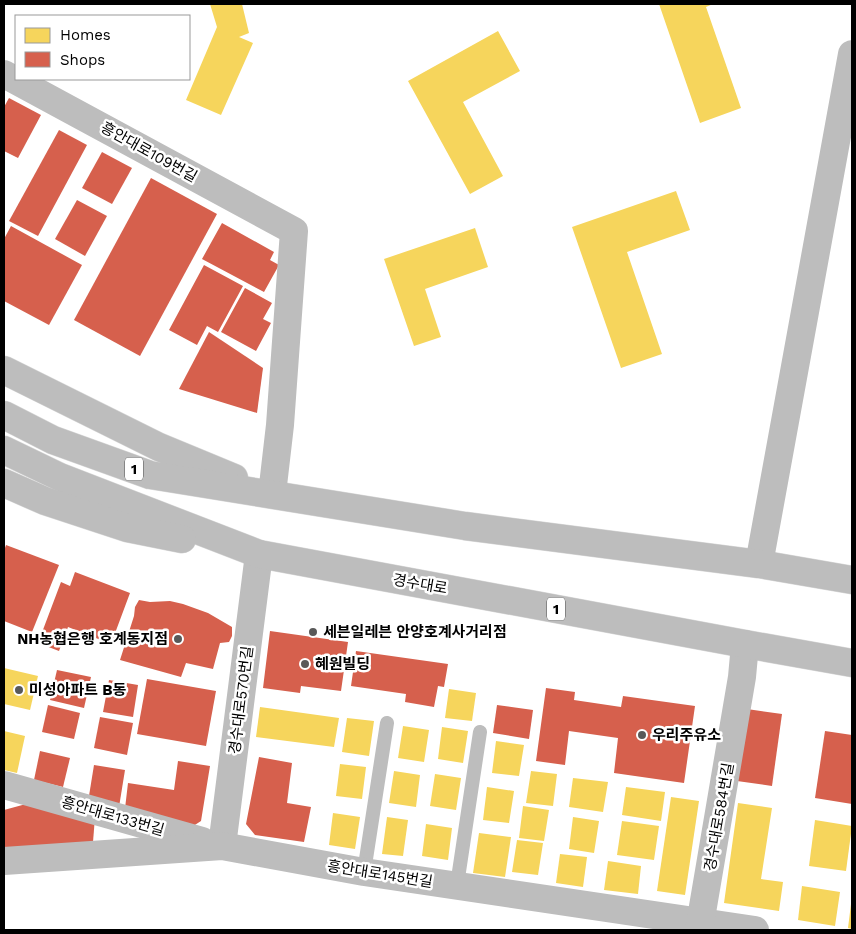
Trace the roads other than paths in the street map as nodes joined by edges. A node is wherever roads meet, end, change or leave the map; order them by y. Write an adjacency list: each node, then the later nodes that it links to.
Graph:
1 (852, 54): 11 (street)
2 (4, 74): 3 (street, 흥안대로109번길)
3 (15, 80)
4 (15, 80): 9 (street, 흥안대로109번길)
5 (4, 370): 9 (street)
6 (4, 415): 9 (street, 1)
7 (4, 450): 10 (street, 경수대로 / 1)
8 (4, 482): 10 (street)
9 (272, 494): 11 (street, 1)
10 (259, 554): 13 (street, 경수대로 / 1); 18 (street, 경수대로570번길)
11 (759, 564): 12 (street, 1)
12 (852, 580)
13 (745, 644): 14 (street, 경수대로 / 1); 22 (street, 경수대로584번길)
14 (852, 663)
15 (388, 722): 20 (lane)
16 (480, 732): 21 (lane)
17 (4, 785): 18 (street, 흥안대로133번길)
18 (222, 846): 19 (street, 흥안대로145번길); 20 (street, 흥안대로145번길)
19 (4, 861)
20 (364, 872): 21 (street, 흥안대로145번길)
21 (457, 885): 22 (street, 흥안대로145번길)
22 (700, 926): 23 (street, 흥안대로145번길)
23 (755, 930)

